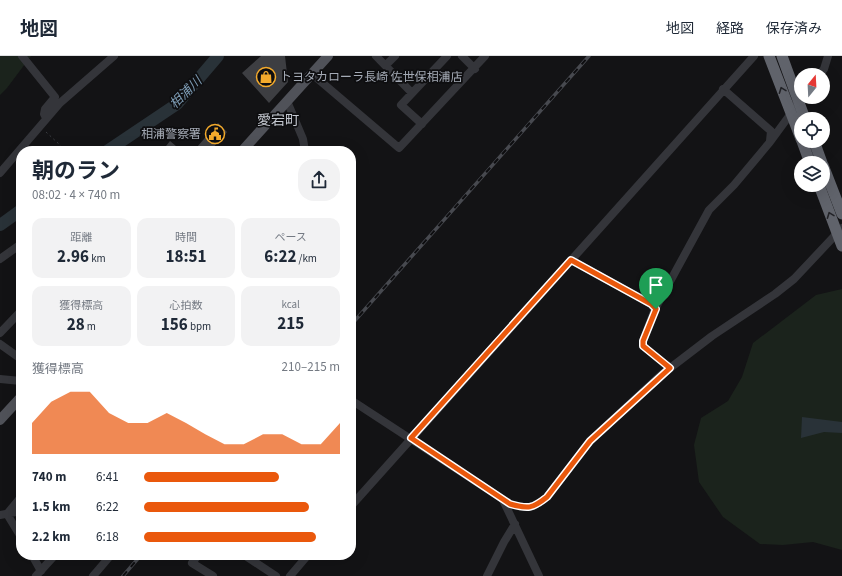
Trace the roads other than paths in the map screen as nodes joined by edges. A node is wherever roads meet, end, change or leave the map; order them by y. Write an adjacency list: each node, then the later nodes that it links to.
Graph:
1 (22, 56): 22 (street)
2 (114, 56): 22 (street)
3 (328, 56): 16 (main road)
4 (376, 56): 13 (street)
5 (395, 56): 13 (street)
6 (447, 56): 18 (street)
7 (462, 56): 15 (street)
8 (485, 56): 15 (street)
9 (754, 56): 17 (street)
10 (769, 56): 23 (highway, one-way to 10, bridge)
11 (782, 56): 21 (highway, bridge)
12 (828, 56): 14 (street)
13 (386, 66): 18 (street)
14 (824, 68)
15 (475, 69): 24 (street)
16 (312, 74): 19 (main road); 24 (street)
17 (724, 89): 25 (street); 38 (street)
18 (412, 93): 24 (street)
19 (287, 101): 27 (main road); 28 (street)
20 (798, 104): 25 (street)
21 (802, 112)
22 (46, 118): 26 (street)
23 (794, 122)
24 (422, 124)
25 (770, 142): 39 (street)
26 (23, 146)
27 (246, 146)
28 (304, 146)
29 (16, 154): 30 (street)
30 (0, 173)
31 (830, 182): 33 (highway)
32 (822, 192): 35 (highway, one-way to 32, bridge)
33 (842, 214)
34 (842, 228): 44 (street)
35 (842, 246)
36 (16, 248): 37 (street)
37 (0, 259)
38 (571, 260): 39 (street); 50 (street)
39 (656, 309): 44 (street)
40 (16, 316): 41 (street)
41 (0, 333)
42 (0, 344): 43 (street)
43 (16, 356)
44 (670, 368): 51 (street)
45 (0, 379): 46 (street)
46 (16, 381)
47 (16, 402): 49 (main road)
48 (356, 403): 50 (street)
49 (0, 420)
50 (411, 438): 51 (street); 52 (street)
51 (502, 497): 56 (street)
52 (356, 500)
53 (16, 502): 55 (street)
54 (16, 512): 55 (street)
55 (4, 514): 57 (street)
56 (515, 524): 69 (street); 70 (street)
57 (16, 530)
58 (34, 560): 64 (street)
59 (51, 560): 64 (street)
60 (107, 560): 65 (street)
61 (194, 560): 66 (street)
62 (252, 560): 67 (street)
63 (304, 560): 68 (street)
64 (40, 574)
65 (93, 576)
66 (213, 576)
67 (276, 576)
68 (290, 576)
69 (487, 576)
70 (539, 576)

